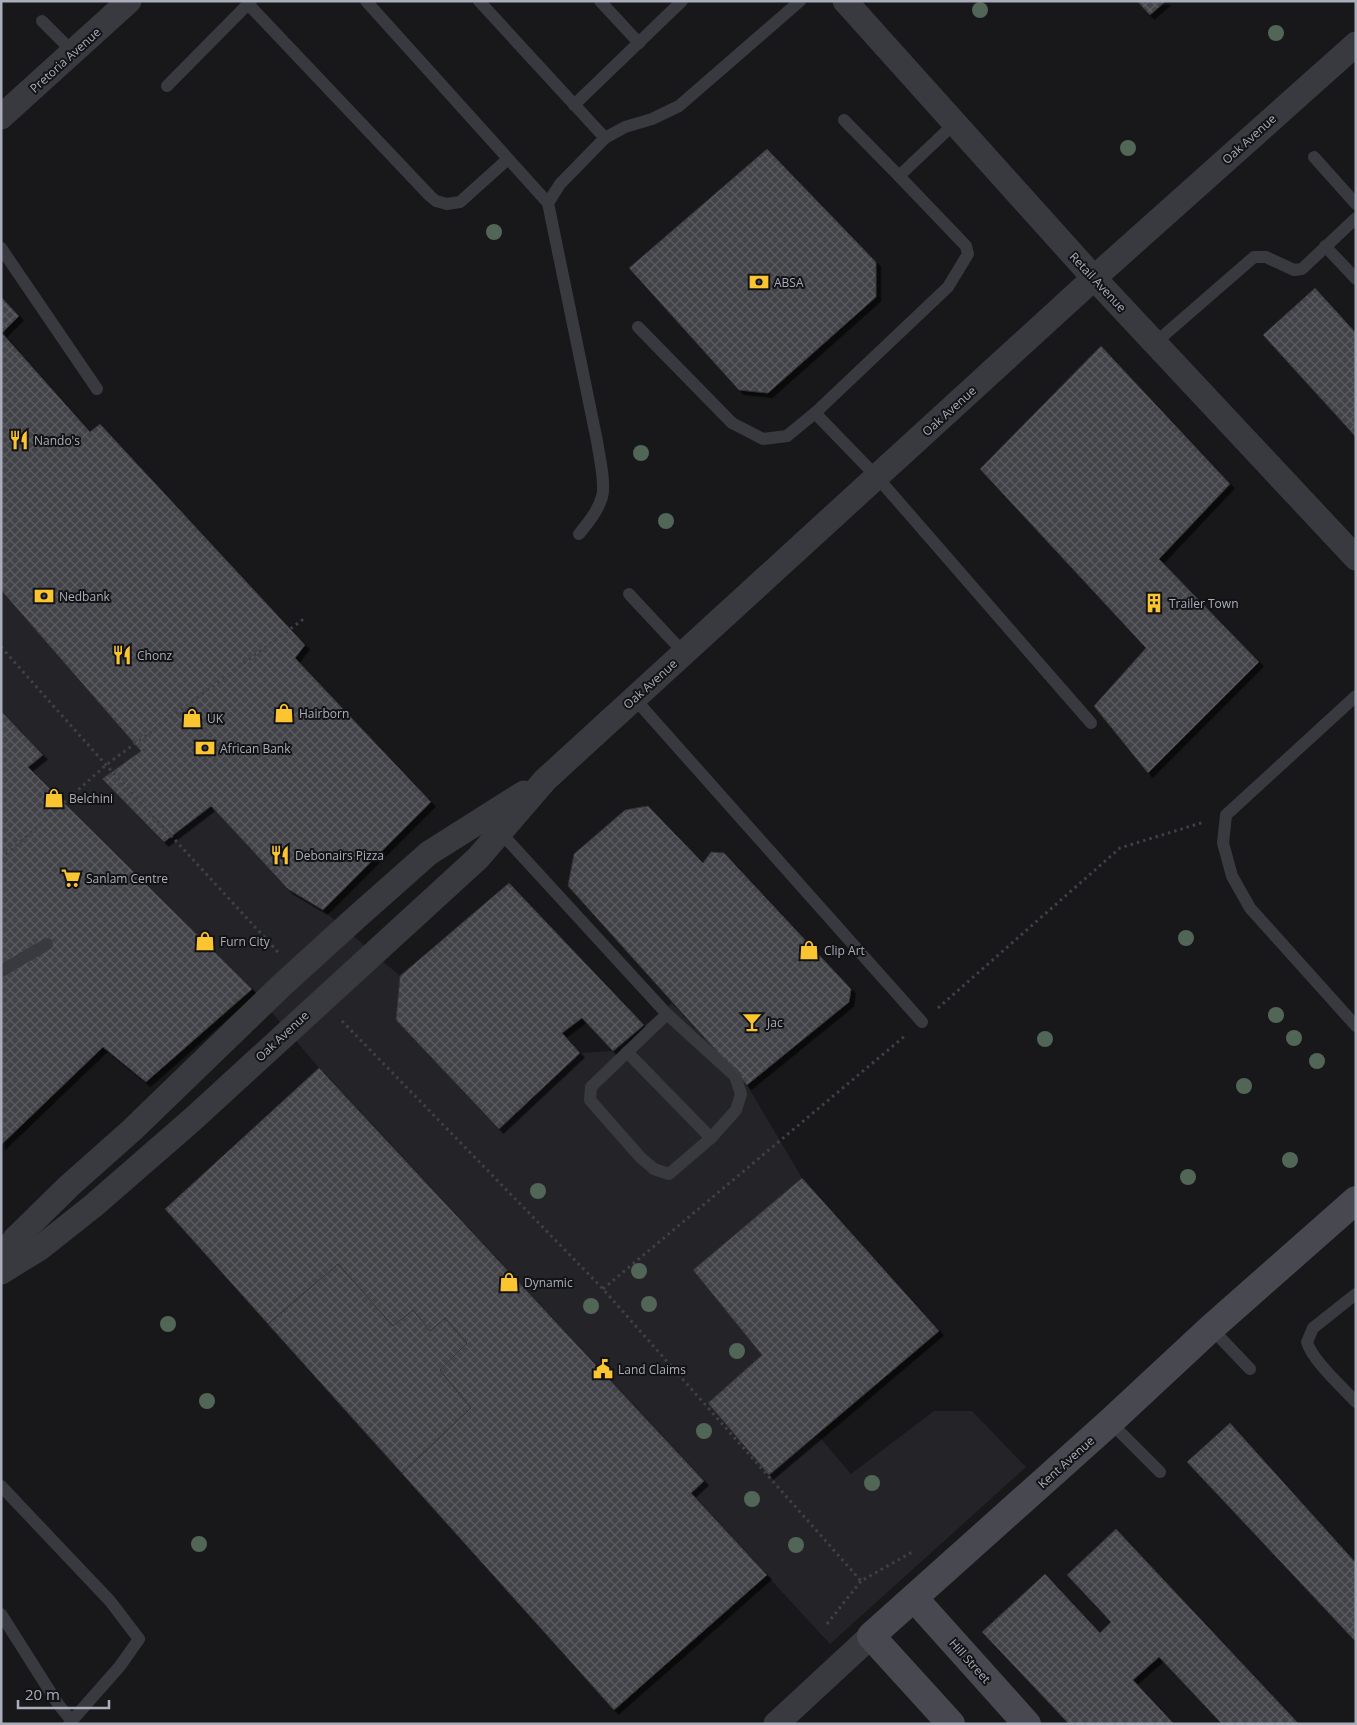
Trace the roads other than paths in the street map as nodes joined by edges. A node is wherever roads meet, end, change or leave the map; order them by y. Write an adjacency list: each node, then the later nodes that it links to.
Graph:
1 (128, 1): 12 (street, Pretoria Avenue)
2 (366, 1): 20 (lane)
3 (479, 1): 14 (lane)
4 (600, 1): 10 (lane)
5 (682, 1): 10 (lane)
6 (800, 1): 18 (lane)
7 (845, 1): 17 (street, Retail Avenue)
8 (249, 2): 13 (lane); 20 (lane)
9 (42, 22): 12 (lane)
10 (639, 43): 14 (lane)
11 (1356, 44): 27 (street, Oak Avenue)
12 (74, 52): 15 (street, Pretoria Avenue)
13 (167, 86)
14 (574, 105): 18 (lane)
15 (1, 117)
16 (844, 120): 21 (lane)
17 (955, 123): 21 (lane); 27 (street, Retail Avenue)
18 (604, 138): 22 (lane)
19 (1314, 157): 23 (lane)
20 (508, 159): 22 (lane)
21 (899, 176): 32 (lane)
22 (548, 203): 34 (lane)
23 (1356, 204)
24 (1356, 218): 25 (lane)
25 (1325, 246): 28 (lane); 30 (lane)
26 (1, 248): 31 (lane)
27 (1094, 278): 30 (street, Retail Avenue); 33 (street, Oak Avenue)
28 (1356, 279)
29 (638, 327): 32 (lane)
30 (1155, 343): 35 (street, Retail Avenue)
31 (96, 389)
32 (815, 413): 33 (lane)
33 (877, 477): 37 (street, Oak Avenue); 40 (lane)
34 (579, 534)
35 (1356, 558)
36 (629, 594): 37 (lane)
37 (684, 653): 39 (street, Oak Avenue)
38 (1356, 696): 47 (lane)
39 (634, 698): 41 (street, Oak Avenue); 46 (lane)
40 (1091, 723)
41 (545, 780): 42 (street, Oak Avenue); 51 (street, Oak Avenue)
42 (500, 832): 45 (lane); 52 (street, Oak Avenue)
43 (47, 944): 44 (lane)
44 (1, 971)
45 (667, 1014): 48 (lane); 49 (lane)
46 (922, 1022)
47 (1356, 1026)
48 (627, 1052): 49 (lane); 49 (lane)
49 (711, 1138)
50 (1350, 1210): 54 (main road, Kent Avenue)
51 (1, 1258)
52 (1, 1272)
53 (1356, 1294): 56 (lane)
54 (1211, 1328): 55 (lane); 57 (main road, Kent Avenue)
55 (1250, 1369)
56 (1356, 1402)
57 (1110, 1422): 58 (lane); 60 (main road, Kent Avenue)
58 (1160, 1472)
59 (1, 1486): 63 (lane)
60 (914, 1598): 62 (main road, Kent Avenue); 66 (main road, Hill Street)
61 (1, 1614): 63 (lane)
62 (871, 1636): 64 (street, Kent Avenue); 65 (main road)
63 (70, 1722)
64 (776, 1724)
65 (951, 1724)
66 (1027, 1724)

